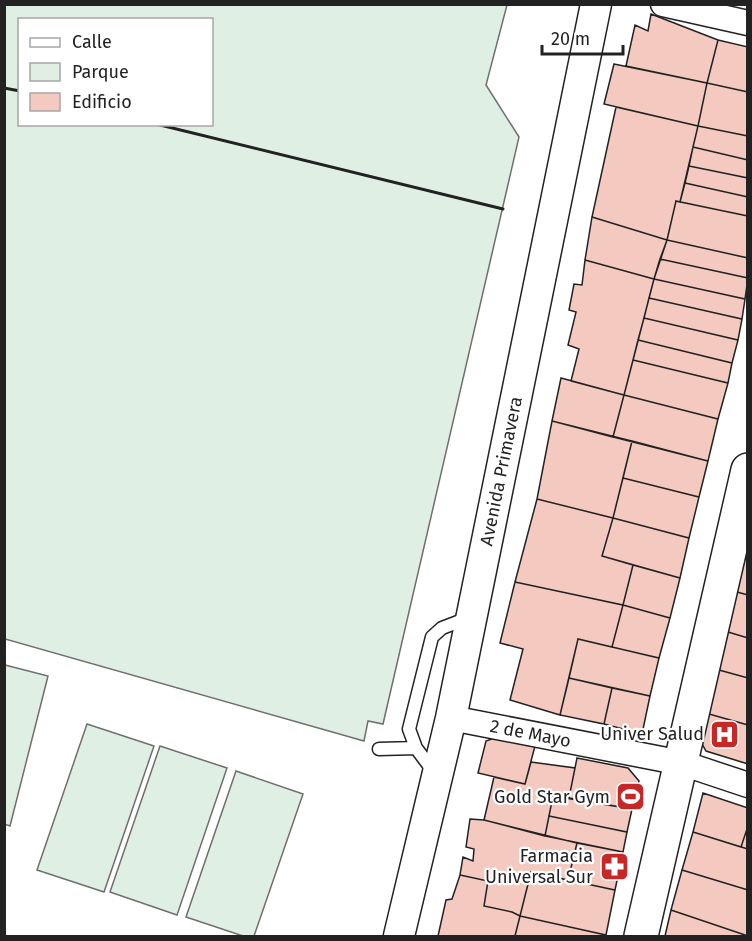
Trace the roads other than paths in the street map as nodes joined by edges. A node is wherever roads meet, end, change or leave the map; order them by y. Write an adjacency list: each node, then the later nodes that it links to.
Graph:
1 (596, 4): 5 (street, Avenida Primavera)
2 (663, 4): 3 (street)
3 (747, 23)
4 (747, 470): 9 (main road)
5 (472, 617): 6 (street, Avenida Primavera); 7 (lane)
6 (451, 718): 9 (street, 2 de Mayo); 10 (street, Avenida Primavera)
7 (416, 748): 8 (lane); 10 (lane)
8 (379, 749)
9 (682, 763): 11 (street, 2 de Mayo); 13 (main road)
10 (437, 777): 12 (street, Avenida Primavera)
11 (747, 786)
12 (399, 936)
13 (641, 936)

